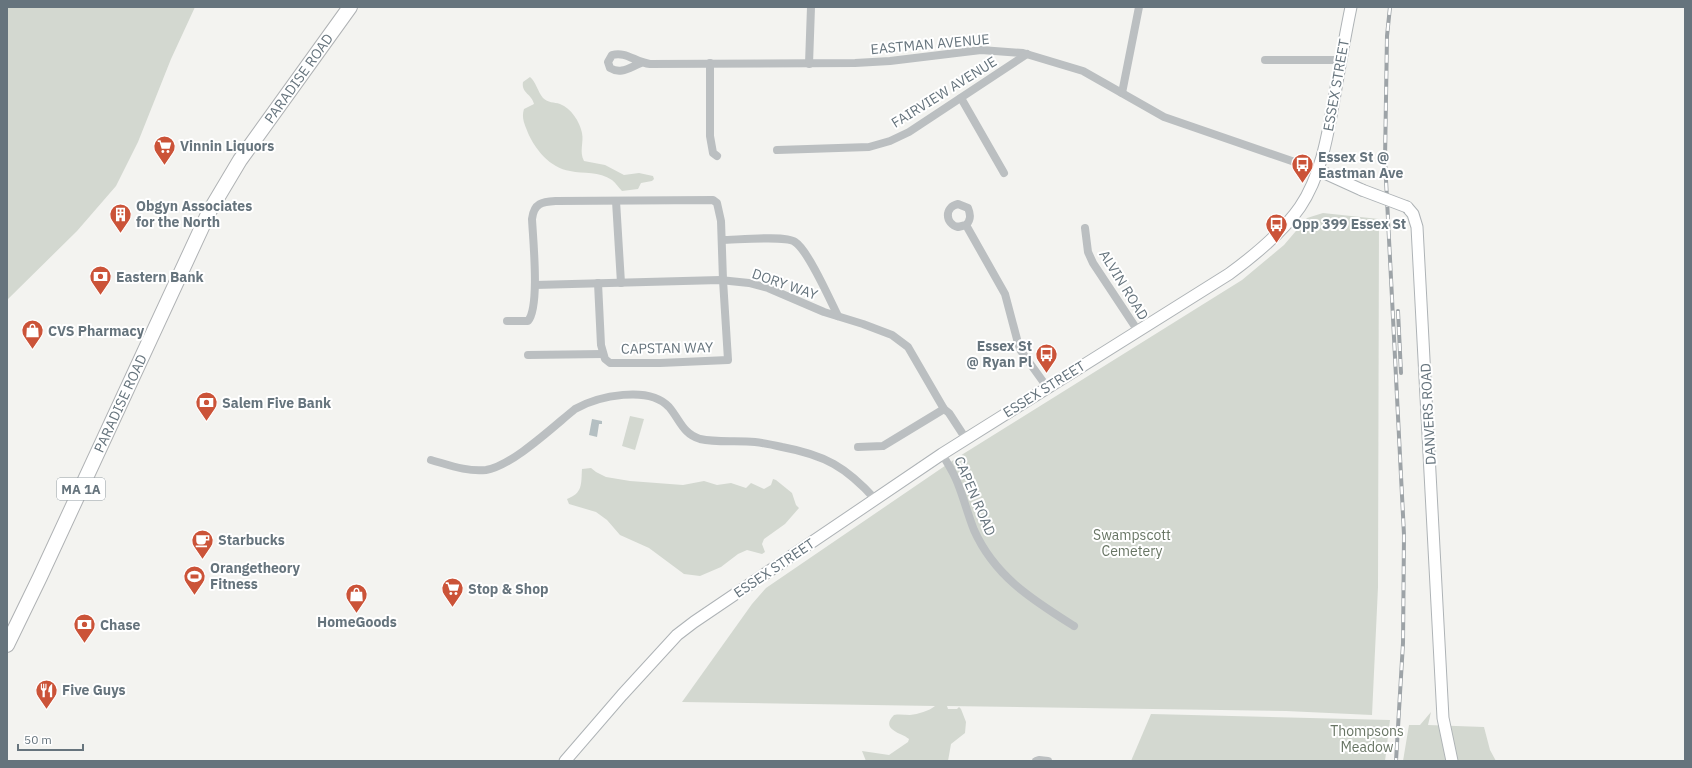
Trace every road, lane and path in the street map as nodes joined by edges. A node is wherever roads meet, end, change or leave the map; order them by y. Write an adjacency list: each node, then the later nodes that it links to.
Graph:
1 (350, 7): 38 (highway, PARADISE ROAD / MA 1A)
2 (811, 7): 10 (street)
3 (1138, 7): 11 (street)
4 (1351, 7): 7 (main road, ESSEX STREET)
5 (1027, 54): 10 (street, EASTMAN AVENUE); 11 (street, EASTMAN AVENUE); 12 (street, FAIRVIEW AVENUE)
6 (1265, 60): 7 (street)
7 (1341, 60): 15 (main road, ESSEX STREET)
8 (641, 63): 9 (street, EASTMAN AVENUE)
9 (710, 63): 10 (street, EASTMAN AVENUE); 14 (street)
10 (809, 64)
11 (1122, 93): 15 (street, EASTMAN AVENUE)
12 (961, 98): 13 (street, FAIRVIEW AVENUE); 16 (street)
13 (777, 150)
14 (717, 156)
15 (1318, 170): 27 (main road, ESSEX STREET); 42 (main road, DANVERS ROAD, bridge)
16 (1004, 173)
17 (616, 201): 20 (street); 23 (street); 24 (street)
18 (966, 225): 30 (street)
19 (1086, 228): 27 (street, ALVIN ROAD)
20 (722, 240): 21 (street); 25 (street)
21 (723, 280): 23 (street, DORY WAY); 25 (street, DORY WAY); 28 (street, CAPSTAN WAY)
22 (598, 283): 23 (street, DORY WAY); 24 (street, DORY WAY); 28 (street)
23 (620, 283)
24 (536, 285): 26 (street)
25 (838, 316): 31 (street, DORY WAY)
26 (507, 321)
27 (1138, 331): 30 (main road, ESSEX STREET)
28 (603, 354): 29 (street)
29 (528, 355)
30 (1047, 387): 32 (main road, ESSEX STREET)
31 (944, 408): 32 (street, DORY WAY); 33 (street)
32 (966, 439): 34 (main road, ESSEX STREET)
33 (858, 447)
34 (942, 454): 36 (main road, ESSEX STREET); 37 (street, CAPEN ROAD)
35 (431, 460): 36 (street)
36 (875, 499): 39 (main road, ESSEX STREET)
37 (1074, 626)
38 (7, 645)
39 (565, 761)
40 (1036, 761): 41 (street)
41 (1048, 761)
42 (1452, 761)

